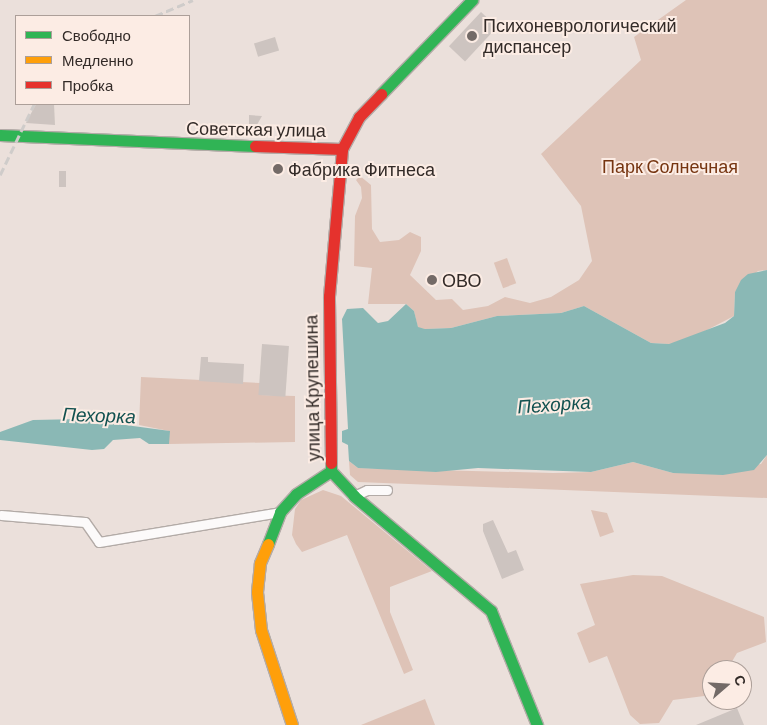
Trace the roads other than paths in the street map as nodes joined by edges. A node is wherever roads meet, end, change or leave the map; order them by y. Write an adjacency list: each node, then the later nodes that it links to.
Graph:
1 (472, 0): 3 (main road, Советская улица)
2 (0, 135): 3 (main road, Советская улица)
3 (342, 148): 4 (main road, улица Крупешина)
4 (331, 471): 6 (main road, улица Крупешина); 7 (main road)
5 (387, 490): 6 (street)
6 (354, 496): 10 (main road, улица Крупешина)
7 (280, 512): 8 (street); 9 (main road)
8 (1, 515)
9 (292, 725)
10 (537, 725)

